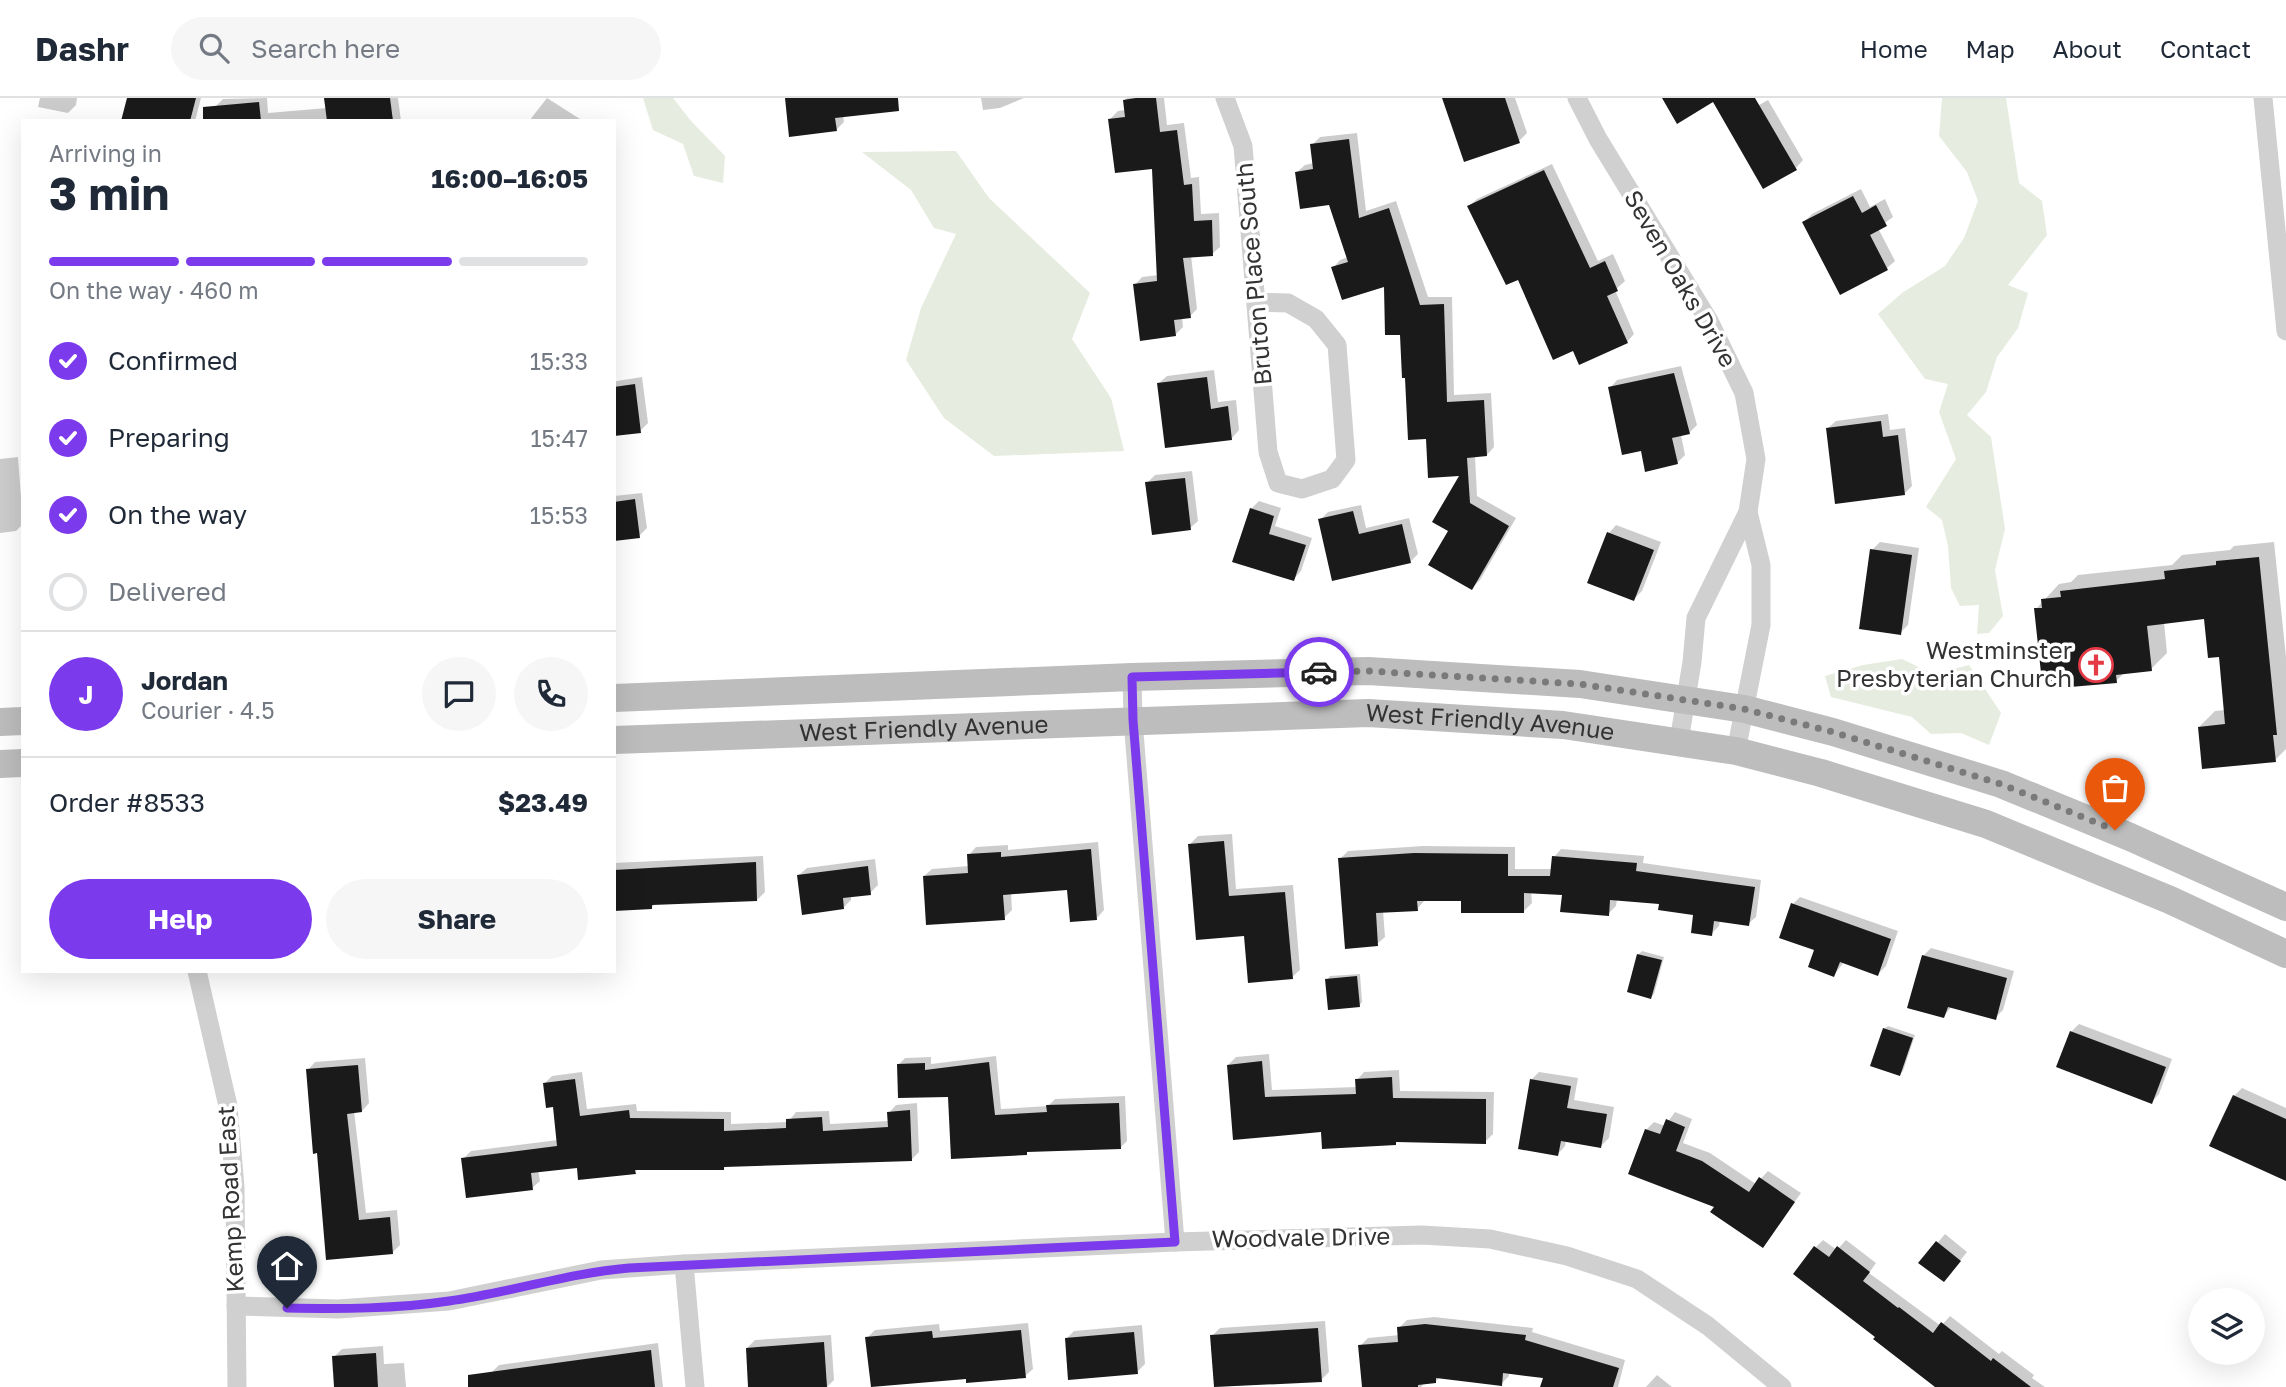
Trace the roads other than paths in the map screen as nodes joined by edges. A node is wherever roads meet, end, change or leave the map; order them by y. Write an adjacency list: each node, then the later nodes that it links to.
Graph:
1 (1226, 98): 5 (street, Bruton Place South)
2 (1577, 98): 7 (street, Seven Oaks Drive)
3 (2263, 98): 4 (street)
4 (2279, 181): 6 (street)
5 (1256, 302): 5 (street, Bruton Place South)
6 (2286, 331)
7 (1748, 512): 10 (street, Seven Oaks Drive); 11 (street, Seven Oaks Drive)
8 (1132, 677): 9 (main road, West Friendly Avenue); 10 (main road, West Friendly Avenue); 12 (street)
9 (616, 698)
10 (1686, 699): 11 (main road, West Friendly Avenue); 16 (street, Seven Oaks Drive)
11 (1744, 709): 17 (street, Seven Oaks Drive); 20 (main road, West Friendly Avenue)
12 (1133, 720): 15 (main road, West Friendly Avenue); 16 (main road, West Friendly Avenue); 23 (street)
13 (21, 721): 14 (main road)
14 (0, 722)
15 (616, 740)
16 (1679, 741): 17 (main road, West Friendly Avenue)
17 (1736, 751): 21 (main road, West Friendly Avenue)
18 (21, 763): 19 (main road)
19 (0, 764)
20 (2286, 908)
21 (2286, 954)
22 (197, 973): 25 (street, Kemp Road East)
23 (1175, 1242): 24 (street, Woodvale Drive); 28 (street, Woodvale Drive)
24 (684, 1264): 25 (street, Woodvale Drive); 27 (street)
25 (236, 1306): 26 (street, Kemp Road East)
26 (237, 1387)
27 (695, 1387)
28 (1782, 1387)

